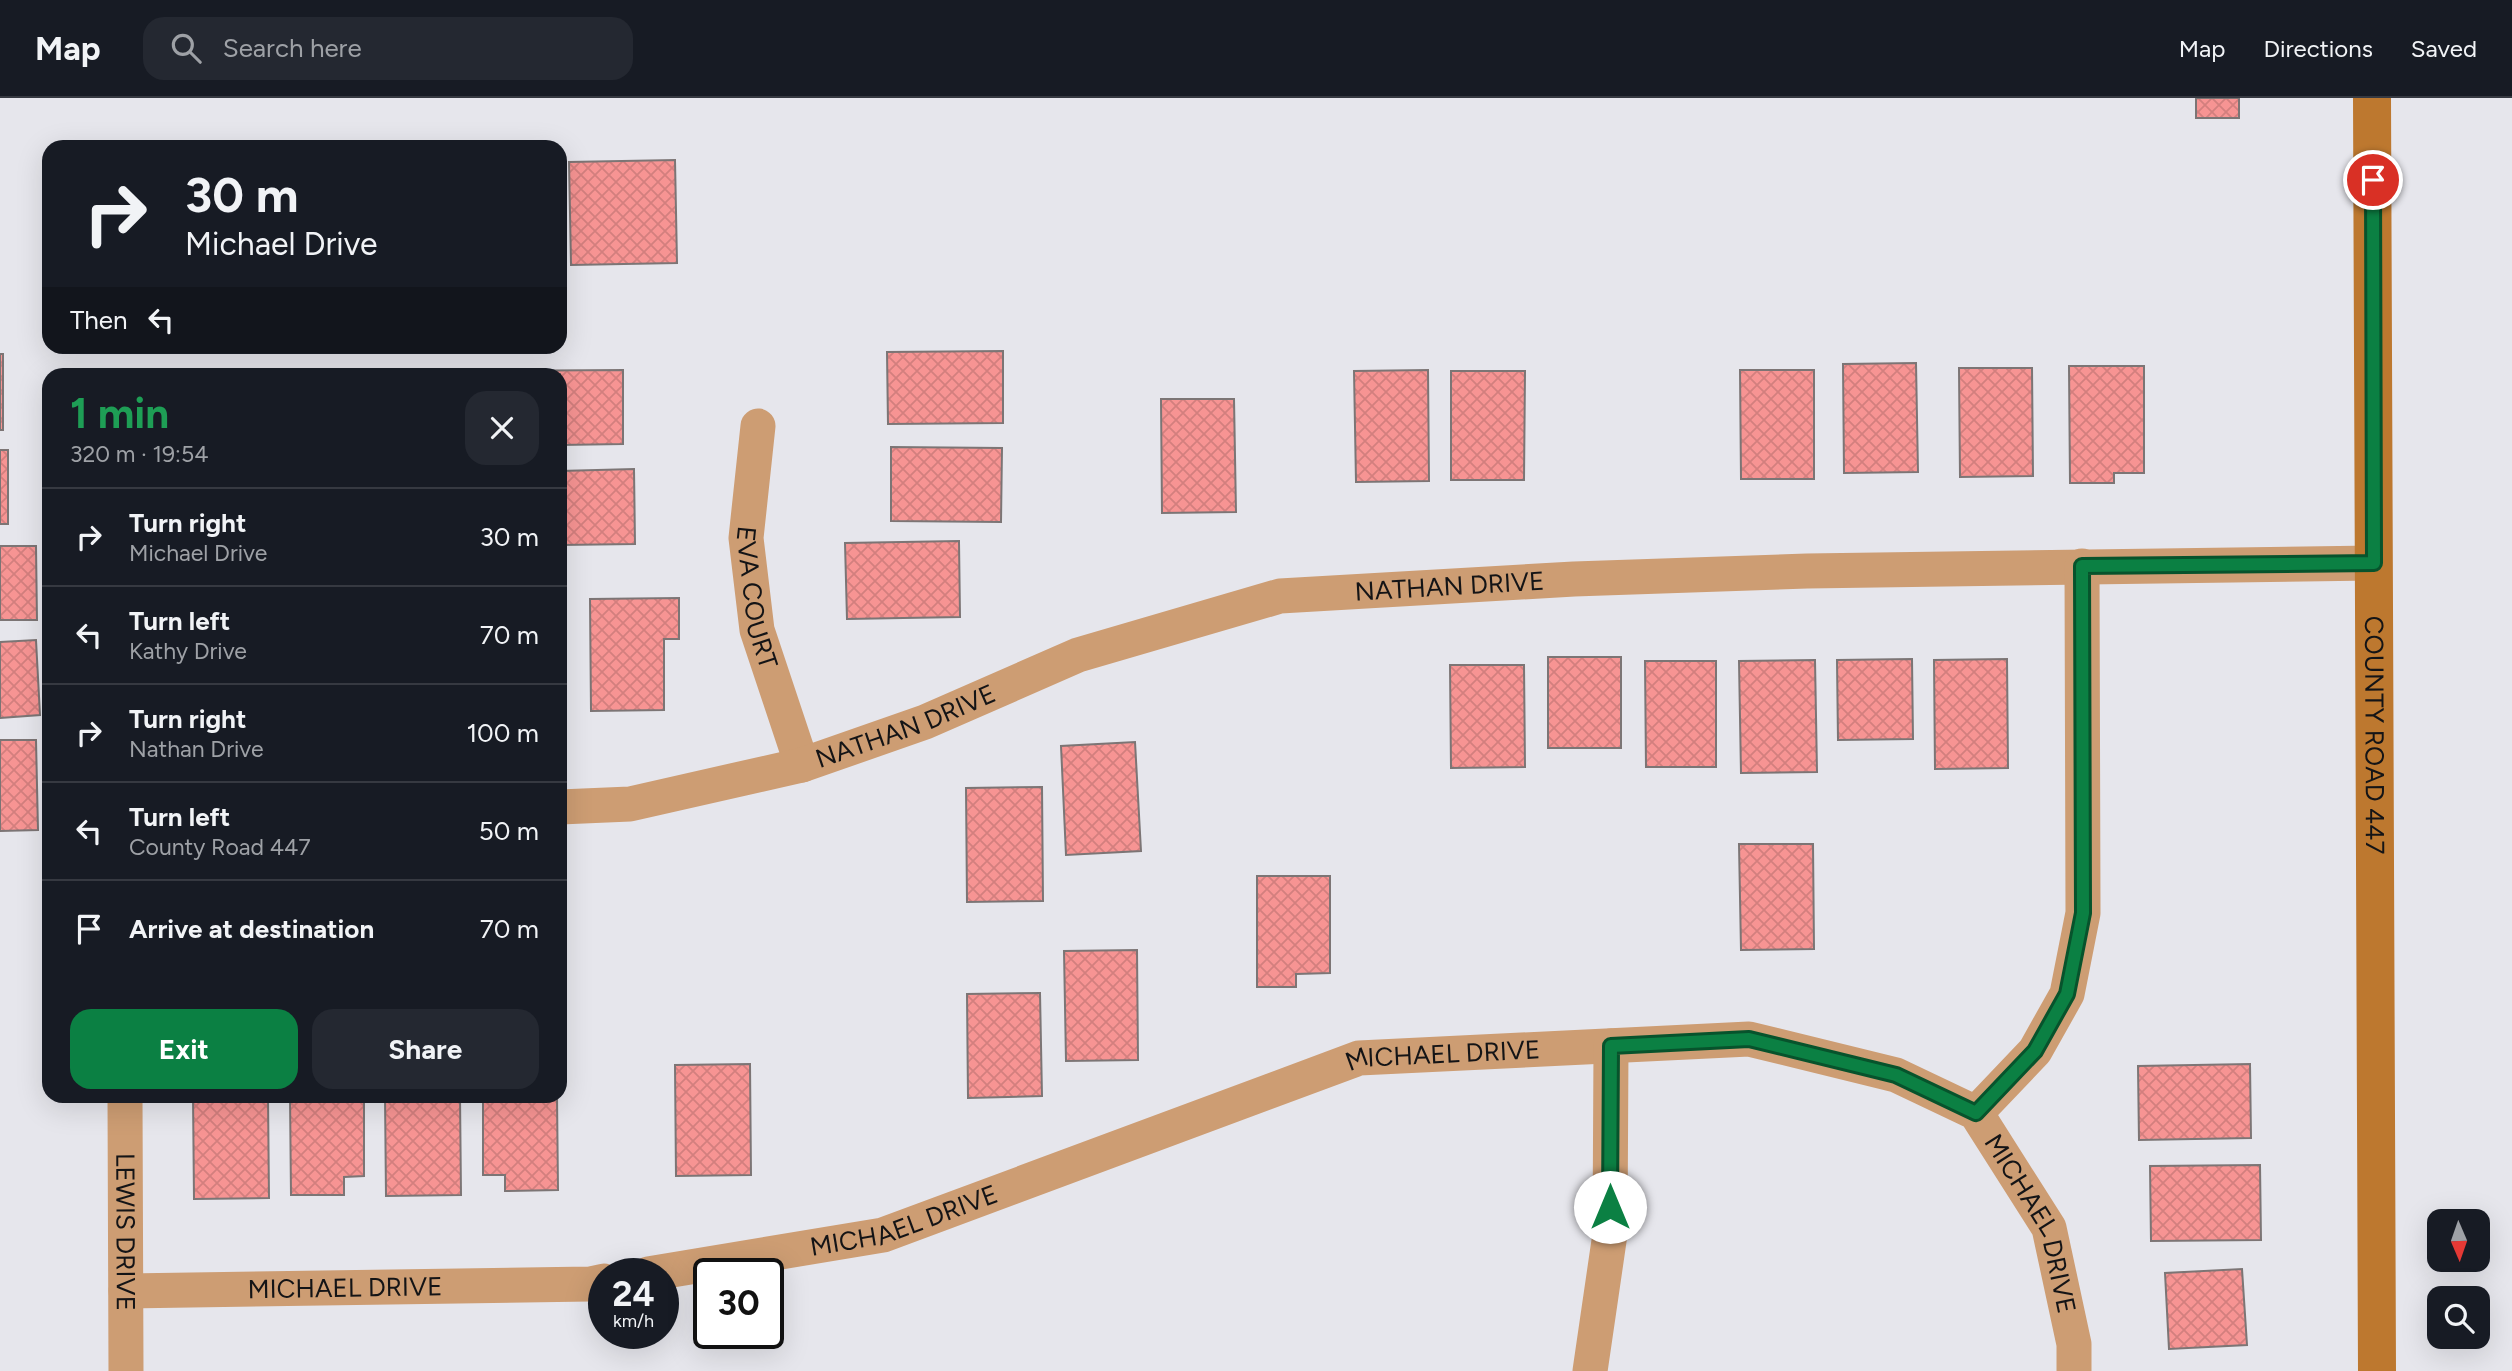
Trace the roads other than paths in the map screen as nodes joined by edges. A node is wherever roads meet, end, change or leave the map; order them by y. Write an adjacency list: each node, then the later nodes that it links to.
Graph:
1 (2372, 98): 3 (street, COUNTY ROAD 447)
2 (758, 426): 5 (street, EVA COURT)
3 (2374, 563): 4 (street, NATHAN DRIVE); 16 (street, COUNTY ROAD 447)
4 (2082, 566): 5 (street, NATHAN DRIVE); 9 (street)
5 (802, 765): 6 (street, NATHAN DRIVE)
6 (567, 807)
7 (1611, 1046): 9 (street, MICHAEL DRIVE); 10 (street, MICHAEL DRIVE); 14 (street)
8 (125, 1103): 12 (street, LEWIS DRIVE)
9 (1976, 1113): 15 (street, MICHAEL DRIVE)
10 (679, 1269)
11 (588, 1284): 12 (street, MICHAEL DRIVE)
12 (126, 1292): 13 (street, LEWIS DRIVE)
13 (126, 1371)
14 (1590, 1371)
15 (2074, 1371)
16 (2378, 1371)

